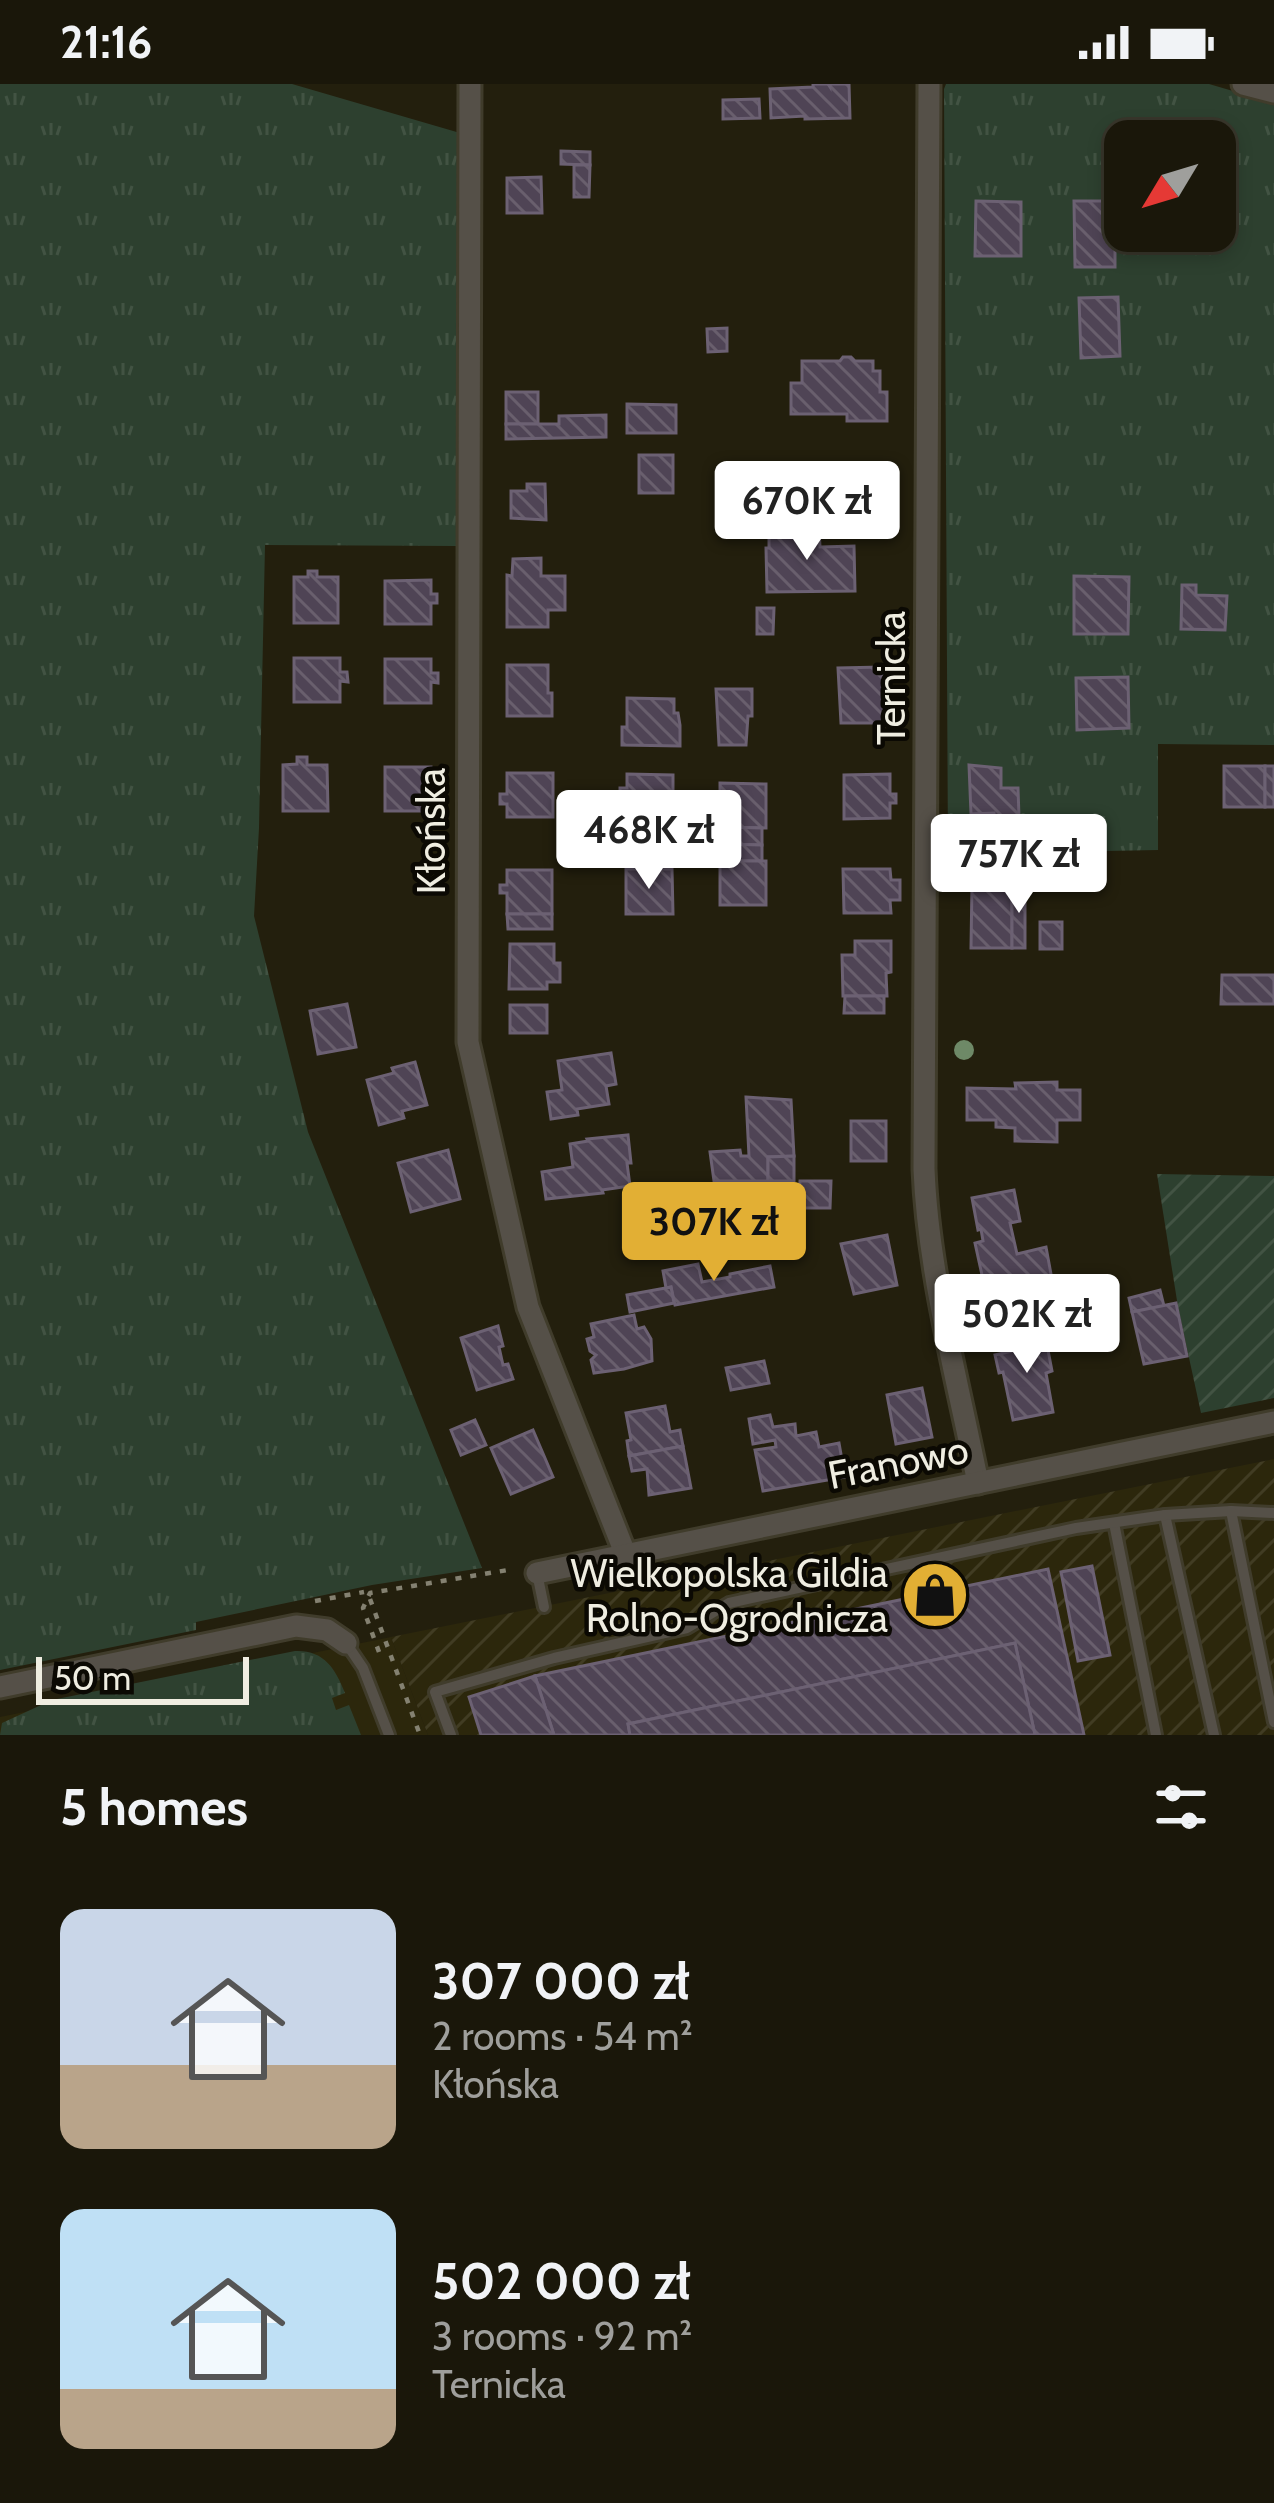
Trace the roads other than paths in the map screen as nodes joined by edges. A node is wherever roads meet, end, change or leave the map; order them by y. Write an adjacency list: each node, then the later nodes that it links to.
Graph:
1 (470, 84): 11 (street, Kłońska)
2 (928, 84): 6 (street, Ternicka)
3 (1244, 84): 4 (street)
4 (1274, 92)
5 (1274, 1421): 6 (street, Franowo)
6 (978, 1483): 11 (street, Franowo)
7 (1232, 1511): 8 (lane); 9 (lane); 16 (lane)
8 (1274, 1513)
9 (1165, 1515): 10 (lane); 20 (lane)
10 (1114, 1523): 18 (lane); 19 (lane)
11 (625, 1553): 12 (street, Franowo)
12 (537, 1573): 13 (lane)
13 (544, 1607)
14 (346, 1643): 15 (street); 17 (lane)
15 (0, 1687)
16 (1274, 1722)
17 (389, 1735)
18 (451, 1735)
19 (1156, 1735)
20 (1214, 1735)

